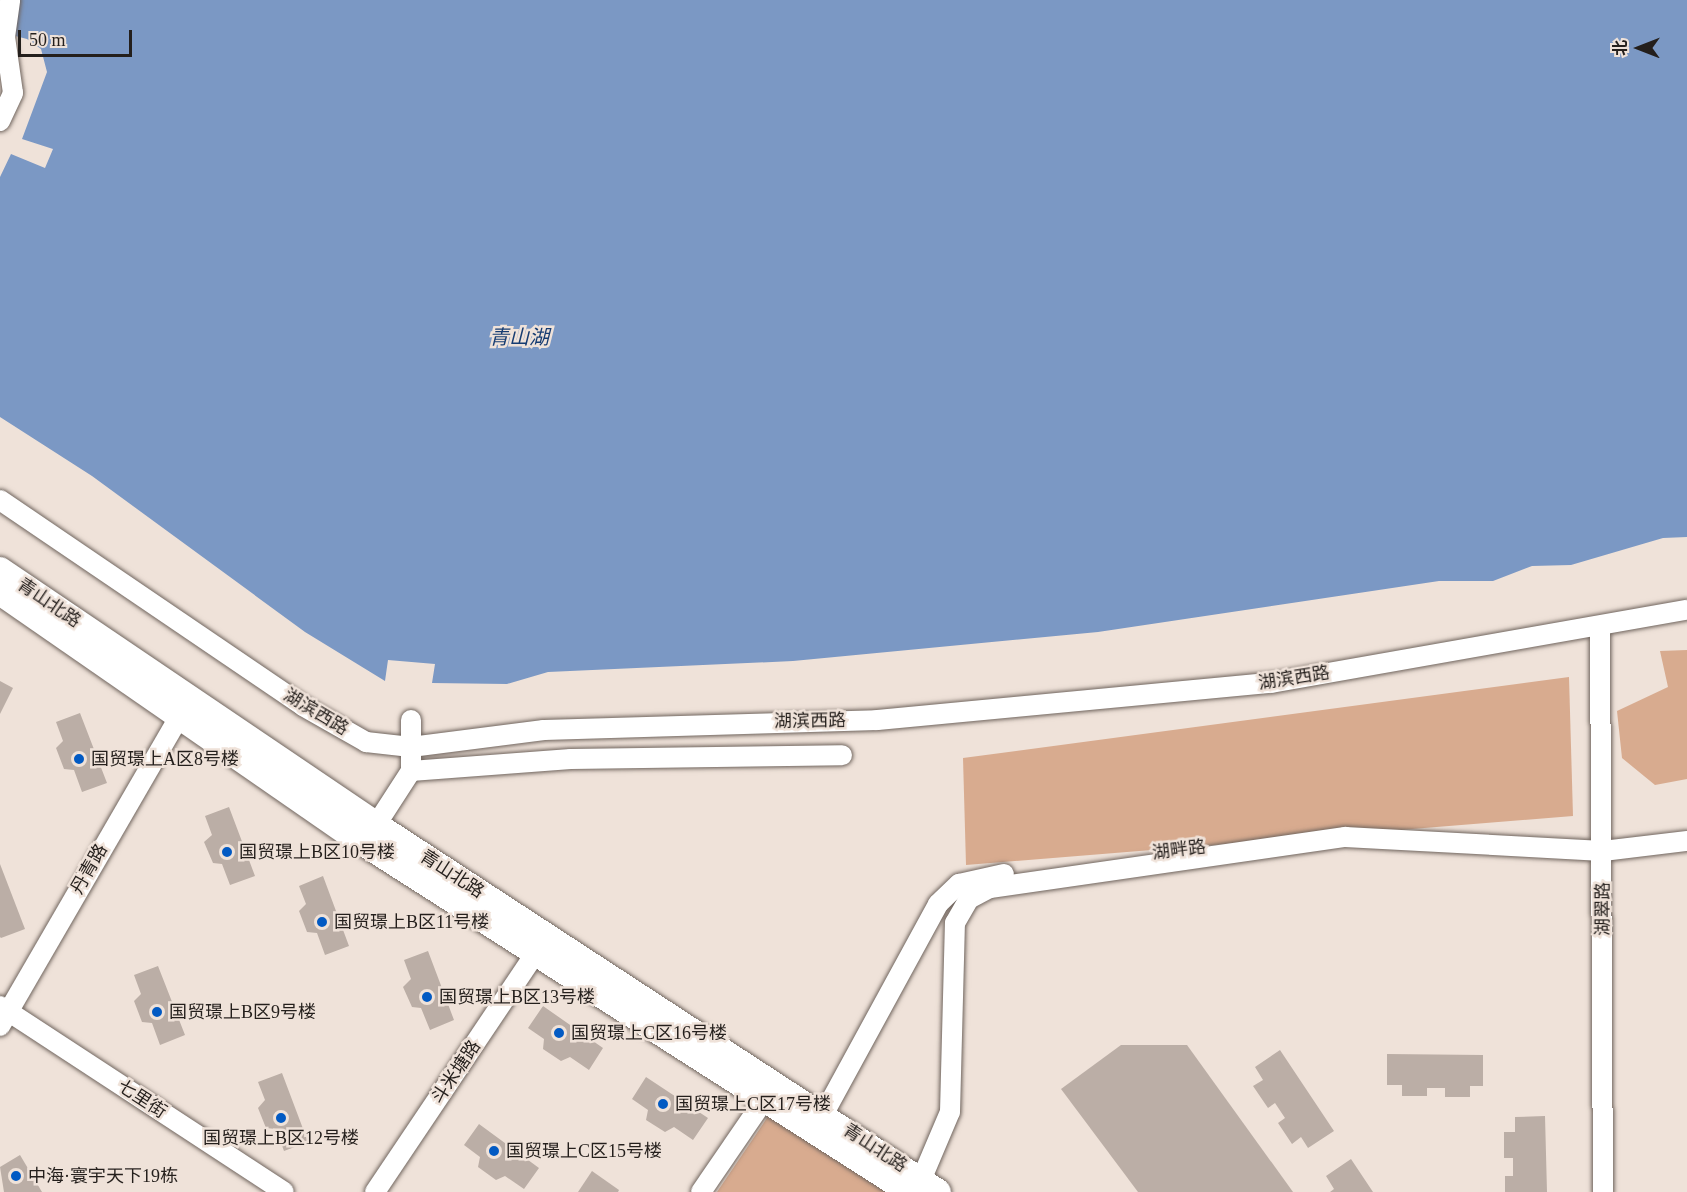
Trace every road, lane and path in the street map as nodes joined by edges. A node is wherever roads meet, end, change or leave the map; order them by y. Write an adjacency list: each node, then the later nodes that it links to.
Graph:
1 (10, 0): 2 (street)
2 (0, 121)
3 (0, 500): 10 (street, 湖滨西路)
4 (0, 570): 13 (main road, 青山北路)
5 (0, 592): 8 (main road, 青山北路)
6 (1687, 610): 7 (street, 湖滨西路)
7 (1599, 626): 10 (street, 湖滨西路); 16 (street, 湖翠路)
8 (181, 714): 17 (main road, 青山北路); 18 (street, 丹青路)
9 (411, 720): 10 (street)
10 (411, 747): 12 (street)
11 (842, 755): 12 (street)
12 (411, 771): 13 (street)
13 (376, 825): 20 (main road, 青山北路)
14 (1687, 828): 16 (street, 湖畔路)
15 (1687, 841): 16 (street, 湖畔路)
16 (1603, 844): 20 (street, 湖畔路); 21 (street, 湖畔路); 25 (street, 湖翠路)
17 (537, 951): 19 (main road, 青山北路); 23 (street, 斗米塘路)
18 (3, 1015): 22 (street, 七里街)
19 (764, 1100): 20 (main road, 青山北路); 24 (street)
20 (819, 1122): 21 (main road, 青山北路)
21 (923, 1185)
22 (284, 1192)
23 (375, 1192)
24 (701, 1192)
25 (1603, 1192)

